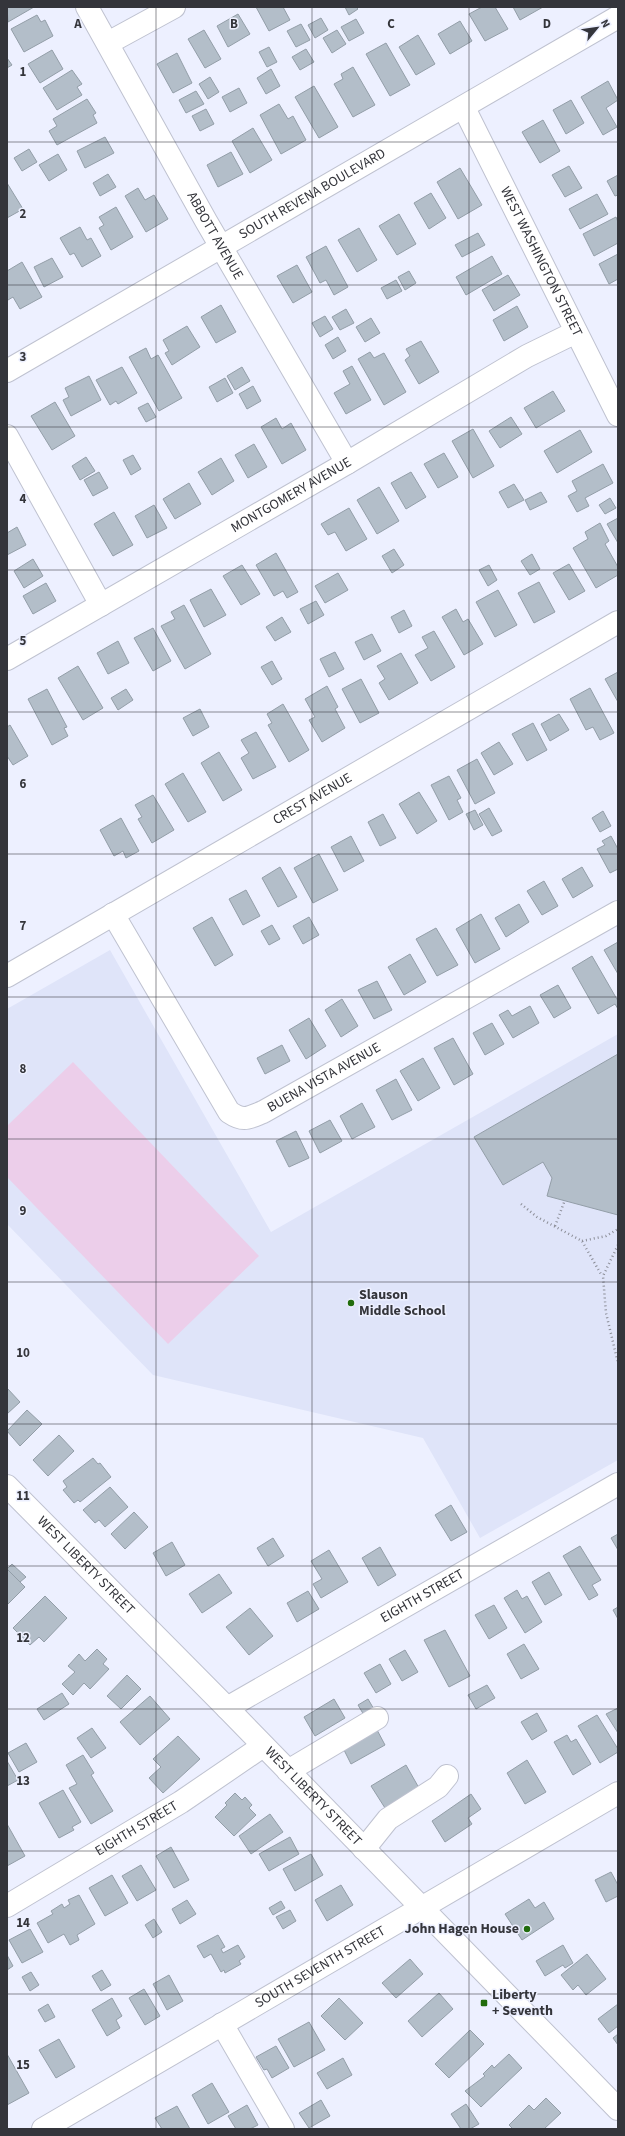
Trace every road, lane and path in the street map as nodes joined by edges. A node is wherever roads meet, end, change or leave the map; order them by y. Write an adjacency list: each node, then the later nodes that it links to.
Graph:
1 (87, 7): 4 (street, ABBOTT AVENUE)
2 (174, 7): 4 (street)
3 (618, 17): 5 (street, SOUTH REVENA BOULEVARD)
4 (108, 43): 6 (street, ABBOTT AVENUE)
5 (464, 108): 6 (street, SOUTH REVENA BOULEVARD); 7 (street, WEST WASHINGTON STREET)
6 (222, 246): 8 (street, SOUTH REVENA BOULEVARD); 11 (street, ABBOTT AVENUE)
7 (576, 332): 9 (street, WEST WASHINGTON STREET); 11 (street, MONTGOMERY AVENUE)
8 (7, 371)
9 (618, 415)
10 (7, 436): 12 (street)
11 (347, 463): 12 (street, MONTGOMERY AVENUE)
12 (101, 605): 14 (street, MONTGOMERY AVENUE)
13 (618, 622): 16 (street, CREST AVENUE)
14 (7, 659)
15 (618, 912): 16 (street, BUENA VISTA AVENUE)
16 (113, 914): 17 (street, CREST AVENUE)
17 (7, 976)
18 (565, 1200): 20 (path)
19 (521, 1204): 20 (path)
20 (555, 1226): 22 (path)
21 (618, 1229): 22 (path)
22 (582, 1241): 24 (path)
23 (618, 1245): 24 (path)
24 (603, 1276): 25 (path)
25 (618, 1363)
26 (618, 1484): 28 (street, EIGHTH STREET)
27 (7, 1486): 28 (street, WEST LIBERTY STREET)
28 (227, 1708): 30 (street, WEST LIBERTY STREET)
29 (377, 1718): 31 (street)
30 (263, 1746): 31 (street, WEST LIBERTY STREET); 35 (street, EIGHTH STREET)
31 (288, 1771): 34 (street, WEST LIBERTY STREET)
32 (447, 1776): 34 (street)
33 (618, 1793): 36 (street, SOUTH SEVENTH STREET)
34 (364, 1849): 36 (street, WEST LIBERTY STREET)
35 (7, 1906)
36 (421, 1907): 37 (street, SOUTH SEVENTH STREET); 38 (street, WEST LIBERTY STREET)
37 (222, 2024): 39 (street, SOUTH SEVENTH STREET); 40 (street)
38 (618, 2107)
39 (43, 2129)
40 (283, 2129)

